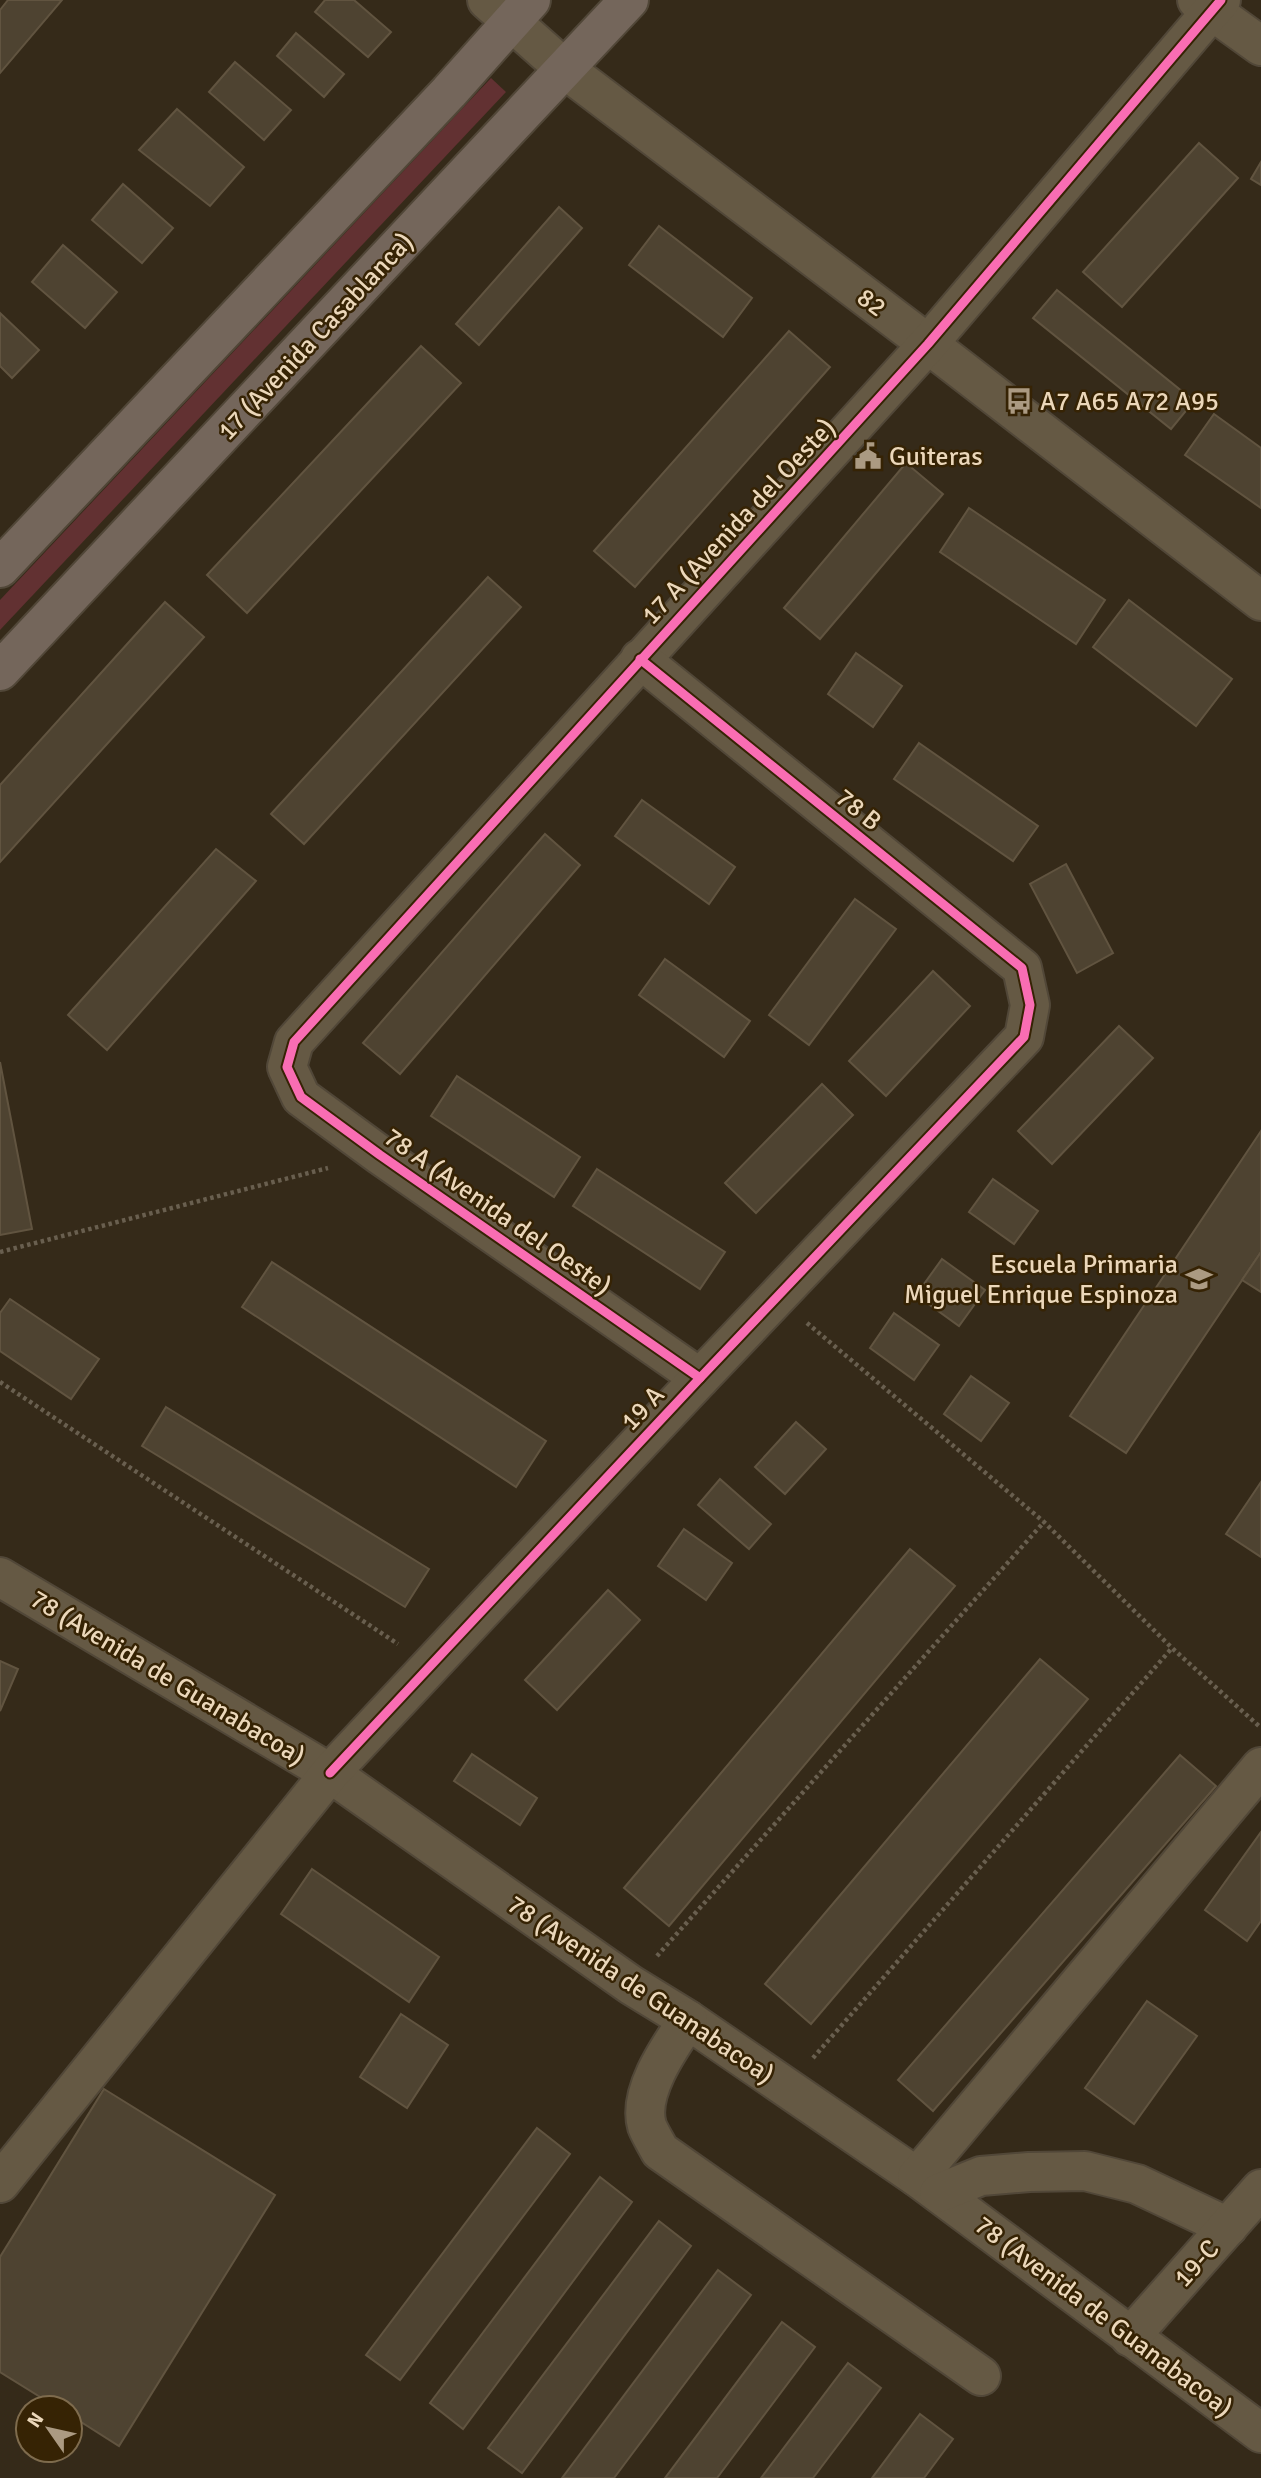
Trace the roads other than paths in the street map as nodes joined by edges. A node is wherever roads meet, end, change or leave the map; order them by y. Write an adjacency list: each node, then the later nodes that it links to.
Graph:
1 (629, 0): 5 (main road, 17 (Avenida Casablanca))
2 (1210, 4): 4 (street); 6 (street, 17 A (Avenida del Oeste))
3 (510, 7): 5 (street, 82); 7 (main road)
4 (1261, 46)
5 (566, 70): 6 (street, 82); 10 (main road, 17 (Avenida Casablanca))
6 (928, 344): 8 (street, 82); 9 (street, 17 A (Avenida del Oeste))
7 (0, 568)
8 (1261, 601)
9 (640, 659): 11 (street, 78 B); 12 (street, 17 A (Avenida del Oeste))
10 (0, 671)
11 (1030, 1005): 13 (street, 19 A)
12 (287, 1067): 13 (street, 78 A (Avenida del Oeste))
13 (699, 1378): 16 (street, 19 A)
14 (0, 1577): 16 (street, 78 (Avenida de Guanabacoa))
15 (1261, 1767): 19 (street)
16 (330, 1773): 17 (street, 78 (Avenida de Guanabacoa)); 18 (street, 19 A)
17 (688, 2020): 19 (street, 78 (Avenida de Guanabacoa)); 23 (street)
18 (0, 2183)
19 (928, 2185): 21 (street); 22 (street, 78 (Avenida de Guanabacoa))
20 (1261, 2189): 21 (street, 19-C)
21 (1228, 2227): 22 (street, 19-C)
22 (1130, 2337): 24 (street, 78 (Avenida de Guanabacoa))
23 (981, 2376)
24 (1261, 2433)

